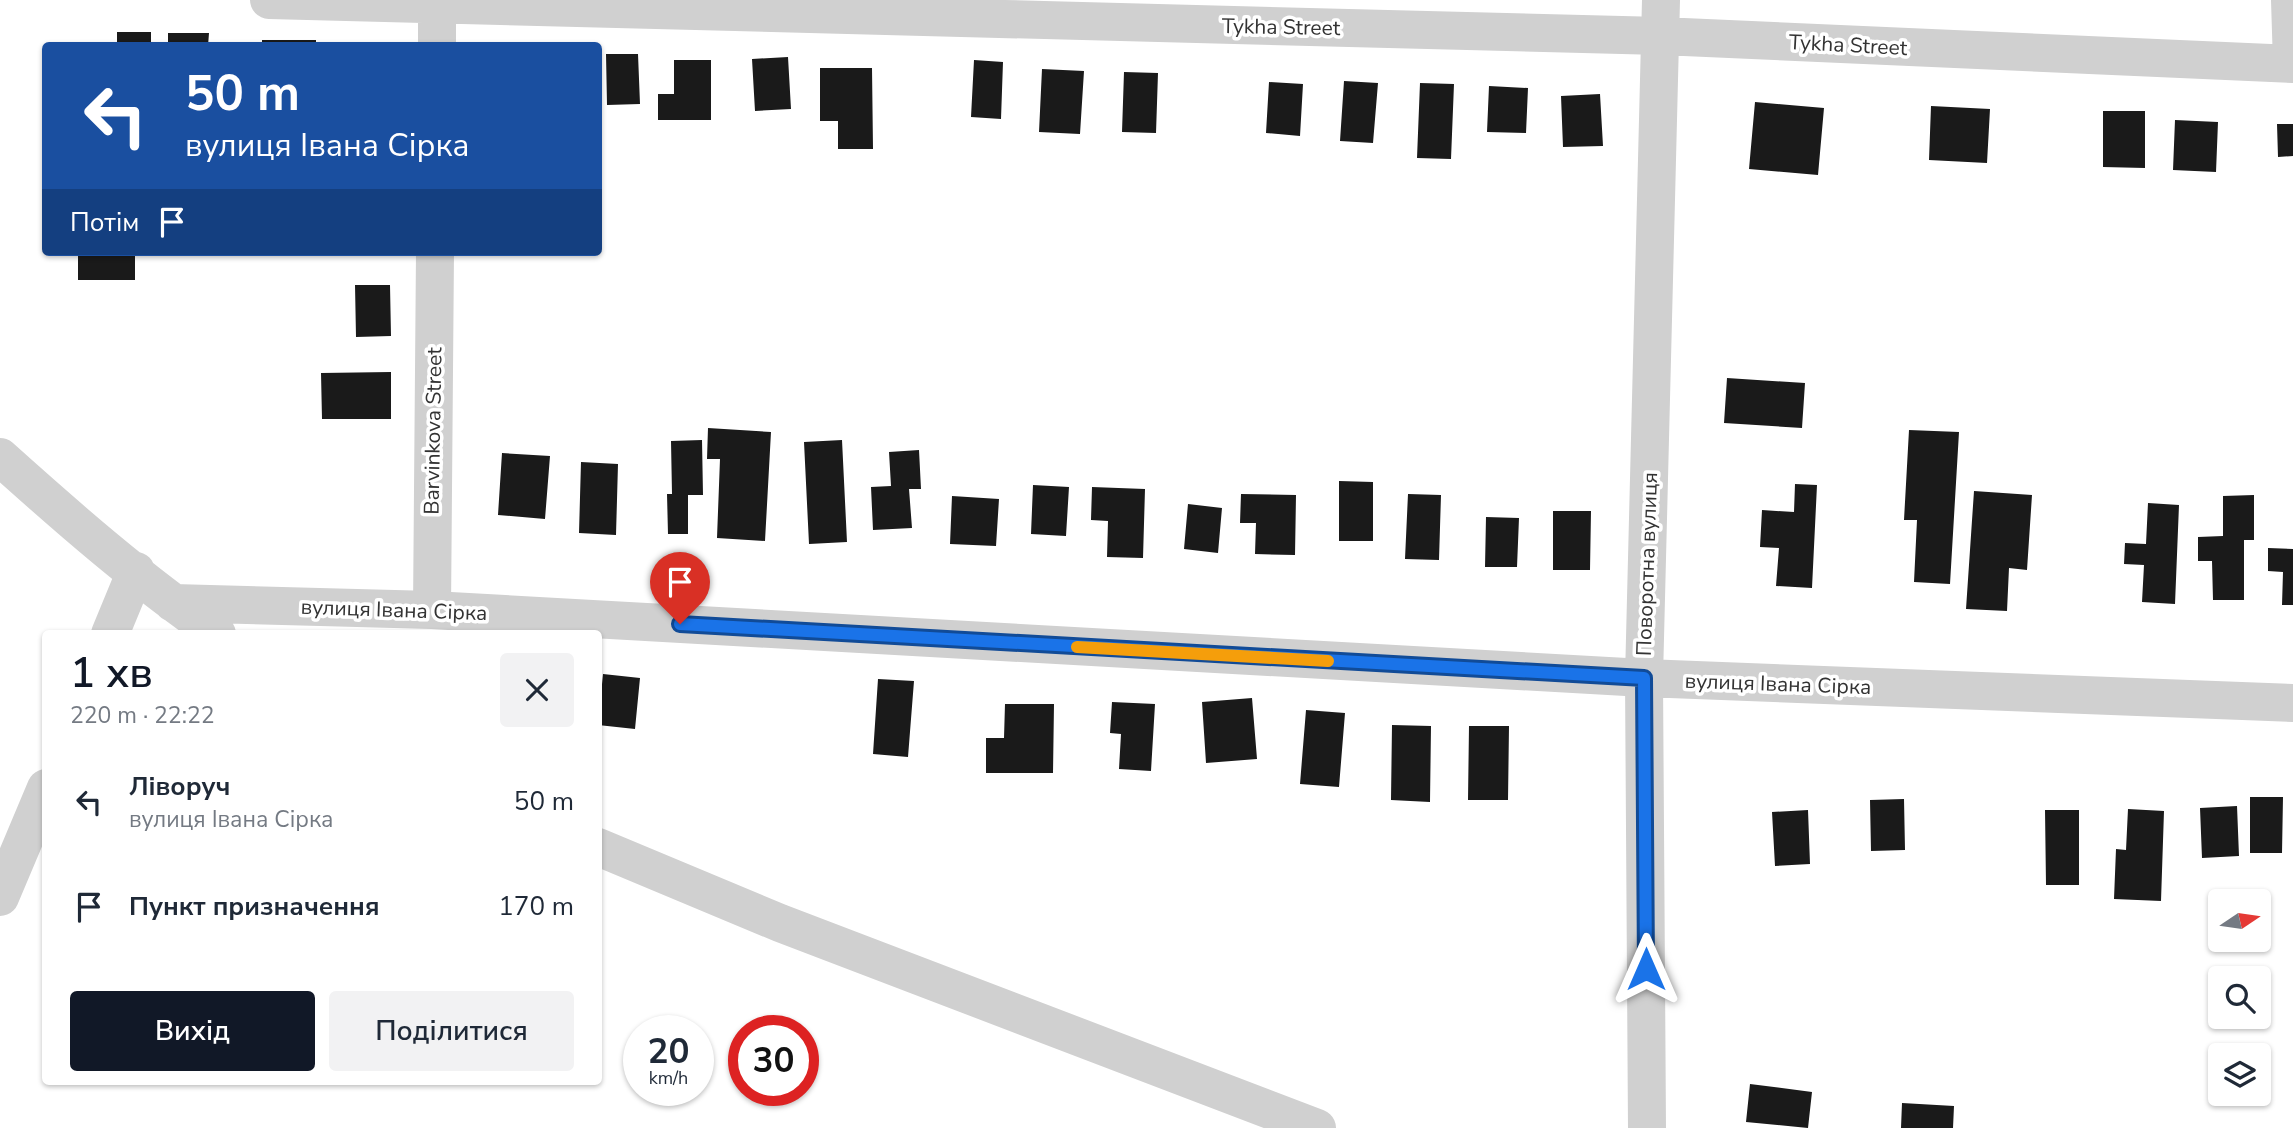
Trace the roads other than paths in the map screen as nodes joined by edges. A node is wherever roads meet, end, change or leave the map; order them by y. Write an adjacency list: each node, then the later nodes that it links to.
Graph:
1 (269, 0): 3 (street, Tykha Street)
2 (2290, 0): 6 (street)
3 (437, 3): 4 (street, Tykha Street); 5 (street)
4 (1661, 18): 6 (street, Tykha Street); 14 (street, Поворотна вулиця)
5 (437, 42)
6 (2292, 64)
7 (435, 256): 11 (street, Barvinkova Street)
8 (0, 457): 9 (street)
9 (136, 571): 10 (street); 12 (street)
10 (173, 603): 11 (street, вулиця Івана Сірка); 13 (street)
11 (432, 610): 14 (street, вулиця Івана Сірка)
12 (112, 630)
13 (211, 630)
14 (1644, 678): 15 (street, вулиця Івана Сірка); 20 (street, Поворотна вулиця)
15 (2293, 703)
16 (42, 797): 18 (street)
17 (602, 849): 19 (street)
18 (0, 897)
19 (1317, 1128)
20 (1647, 1128)

